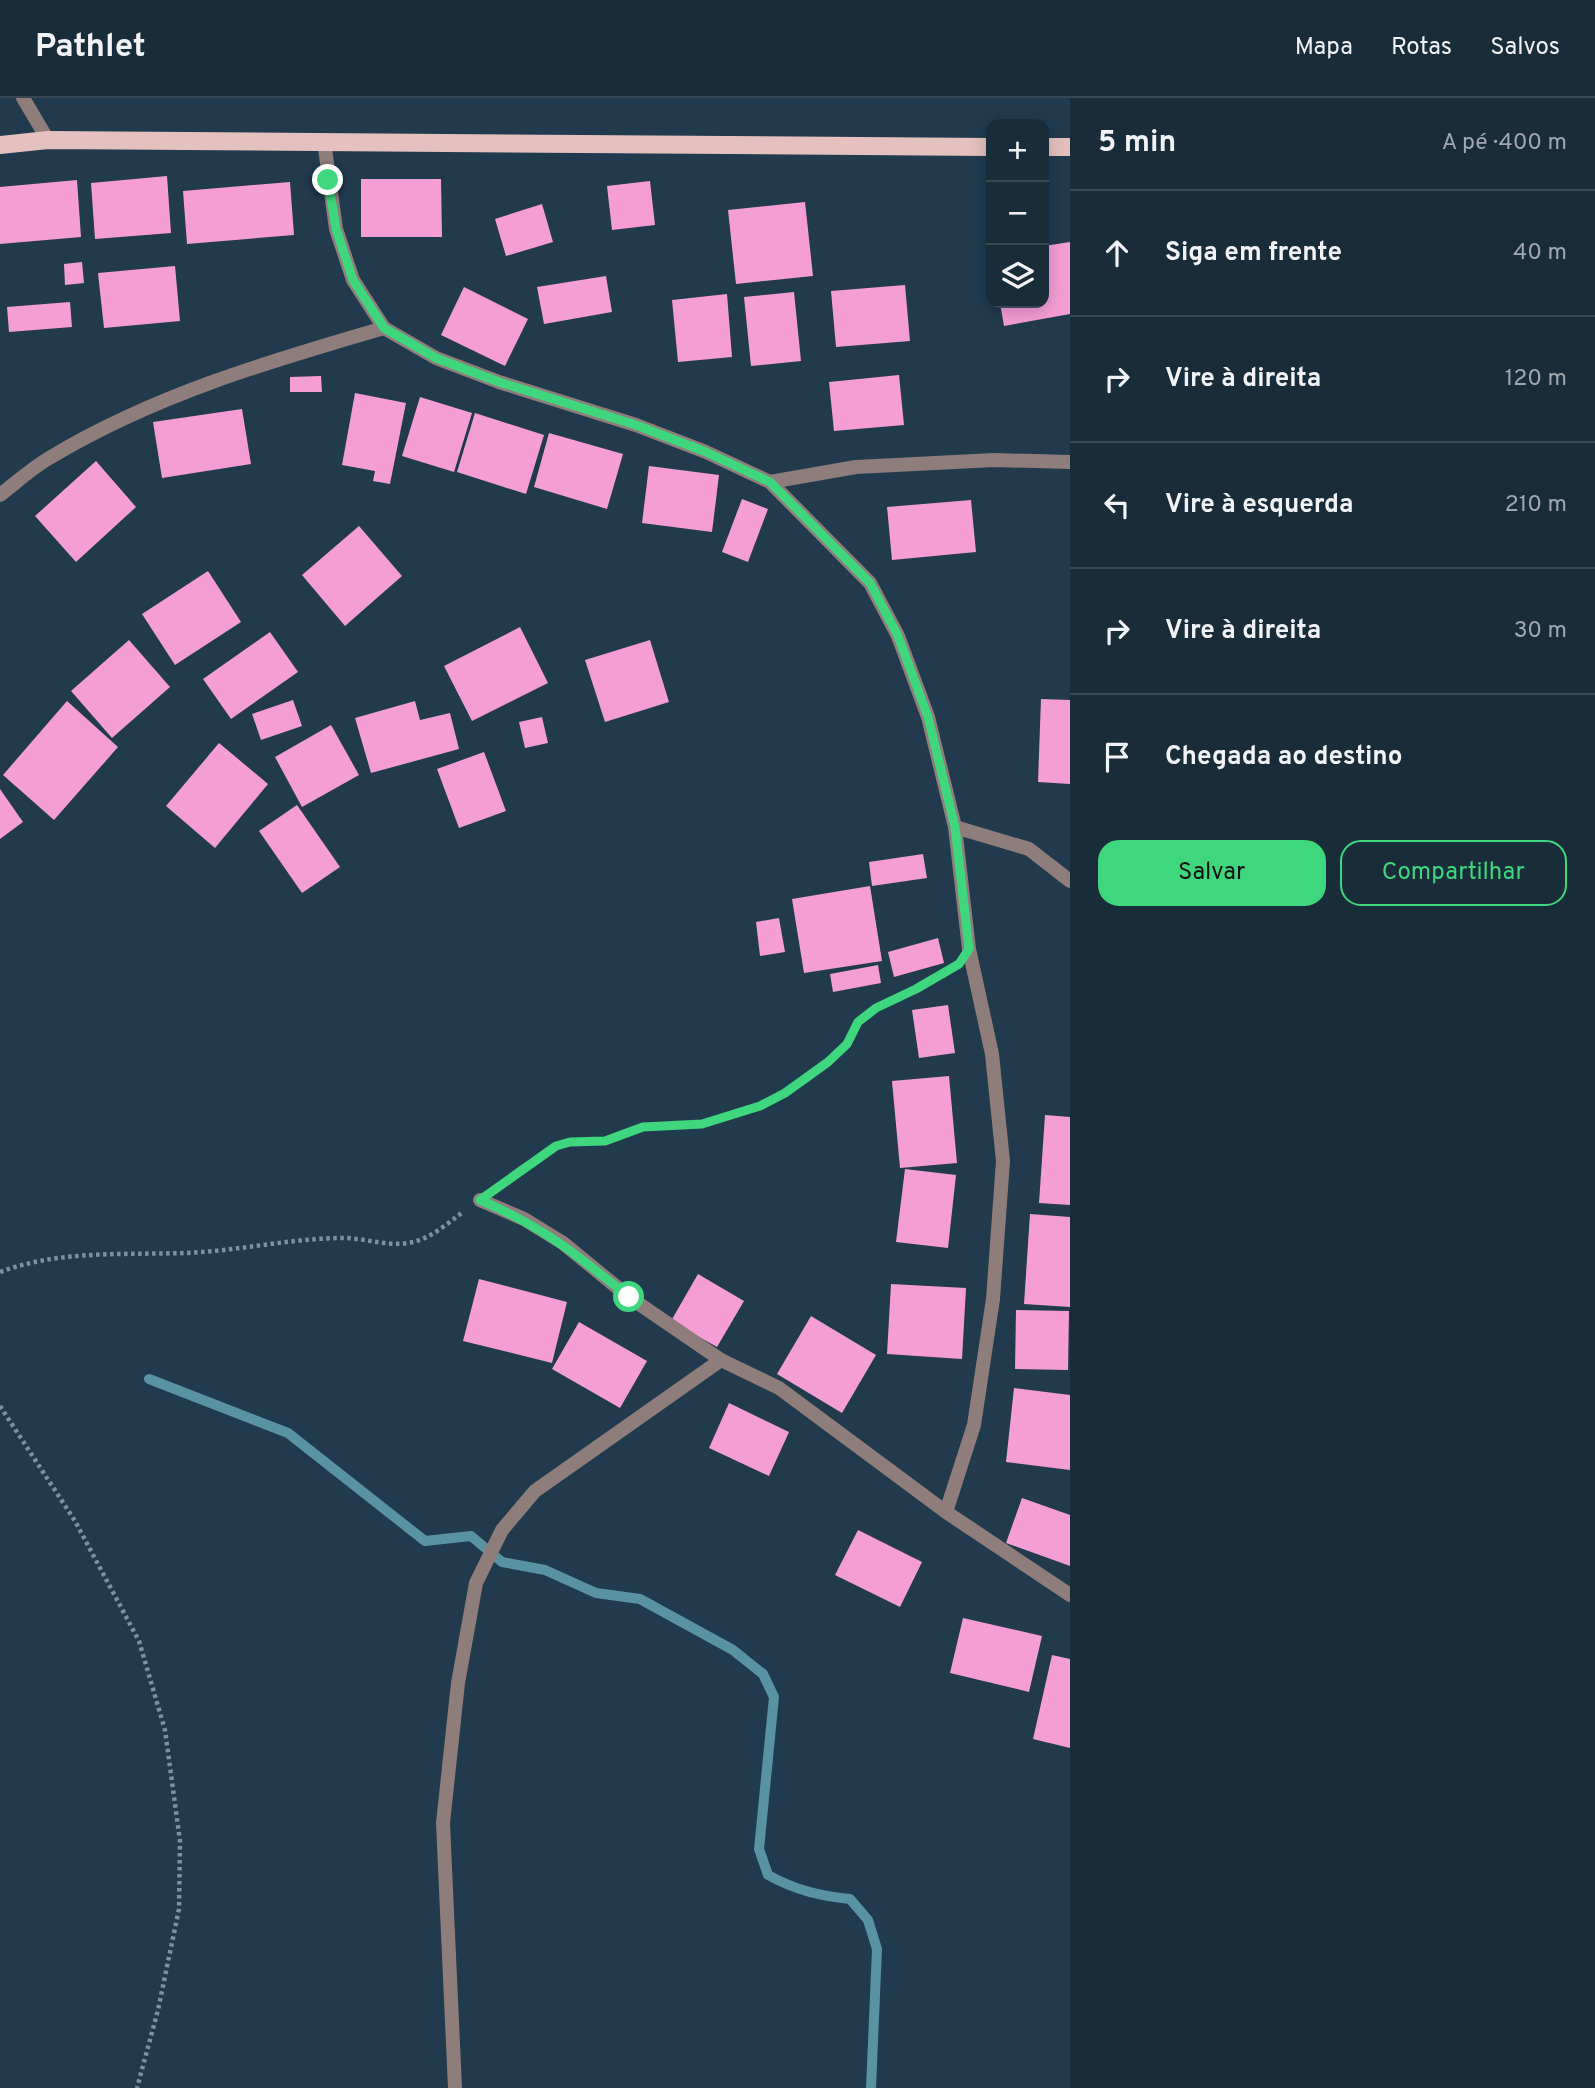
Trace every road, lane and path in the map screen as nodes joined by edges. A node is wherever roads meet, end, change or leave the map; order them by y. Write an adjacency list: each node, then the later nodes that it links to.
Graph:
1 (23, 98): 2 (street)
2 (48, 140): 3 (main road); 4 (main road)
3 (324, 141): 5 (main road); 8 (street)
4 (0, 145)
5 (986, 147)
6 (1049, 147): 7 (main road)
7 (1070, 147)
8 (384, 328): 10 (street); 11 (street)
9 (1070, 462): 10 (street)
10 (770, 482): 12 (street)
11 (0, 495)
12 (955, 827): 13 (street); 14 (street)
13 (1070, 881)
14 (969, 949): 15 (path); 19 (street)
15 (480, 1200): 16 (path); 17 (street)
16 (0, 1272)
17 (721, 1360): 19 (street); 22 (street)
18 (0, 1406): 21 (path)
19 (946, 1512): 20 (street)
20 (1070, 1595)
21 (137, 2088)
22 (455, 2088)

